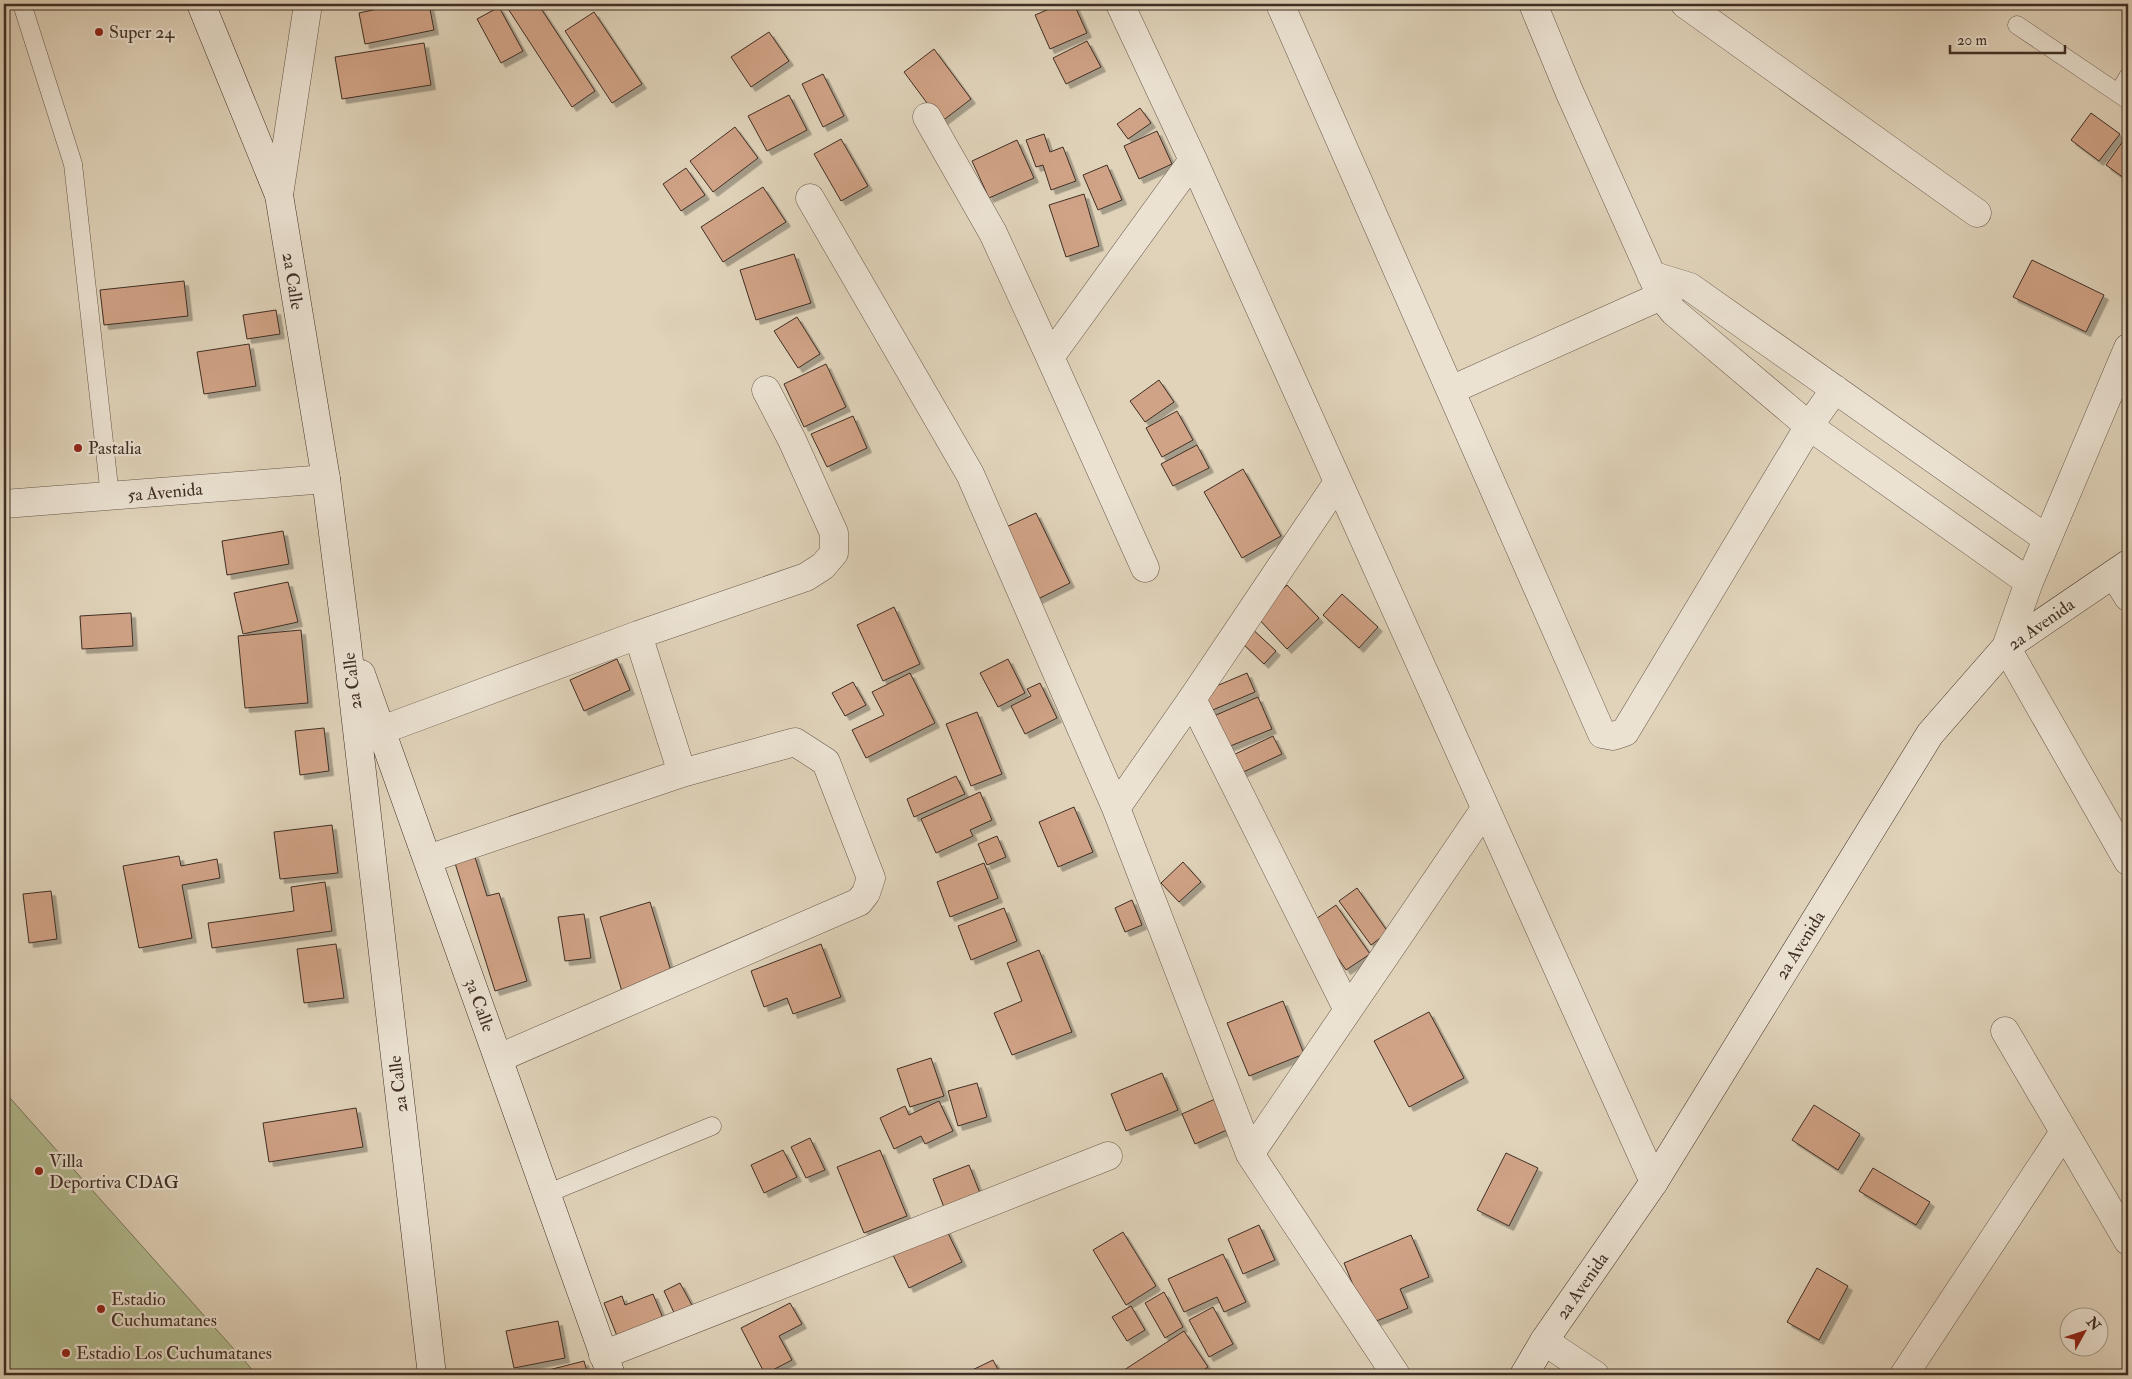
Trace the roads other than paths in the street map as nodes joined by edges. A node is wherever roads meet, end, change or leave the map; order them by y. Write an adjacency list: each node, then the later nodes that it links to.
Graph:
1 (22, 4): 27 (lane)
2 (201, 4): 13 (street, 2a Calle)
3 (308, 4): 13 (street)
4 (1120, 4): 12 (street)
5 (1280, 4): 23 (street)
6 (1533, 4): 16 (street)
7 (1684, 4): 15 (street)
8 (2017, 25): 10 (lane)
9 (2128, 77): 10 (lane)
10 (2123, 96)
11 (927, 117): 20 (street)
12 (1193, 160): 20 (street); 26 (street)
13 (279, 195): 25 (street, 2a Calle)
14 (810, 198): 40 (street)
15 (1977, 213)
16 (1656, 286): 17 (street); 19 (street); 23 (street)
17 (1743, 324): 19 (street); 21 (street)
18 (2128, 348): 29 (street)
19 (1720, 350): 24 (street)
20 (1050, 357): 30 (street)
21 (1835, 389): 24 (street); 29 (street)
22 (766, 390): 35 (street)
23 (1451, 390): 24 (street)
24 (1809, 426): 32 (street)
25 (326, 479): 27 (street, 5a Avenida); 34 (street, 2a Calle)
26 (1338, 482): 37 (street); 41 (street)
27 (110, 496): 28 (street, 5a Avenida)
28 (4, 504)
29 (2047, 539): 32 (street)
30 (1145, 568)
31 (2121, 569): 33 (street); 36 (street, 2a Avenida)
32 (2029, 582): 36 (street)
33 (2128, 597)
34 (346, 635): 38 (street, 3a Calle); 56 (street, 2a Calle)
35 (638, 635): 38 (street); 39 (street)
36 (2006, 647): 43 (street); 51 (street, 2a Avenida)
37 (1192, 699): 40 (street); 44 (street)
38 (382, 730): 42 (street, 3a Calle)
39 (682, 773): 42 (street); 46 (street)
40 (1116, 808): 49 (street)
41 (1485, 809): 44 (street); 51 (street)
42 (428, 859): 46 (street, 3a Calle)
43 (2128, 861)
44 (1348, 1010): 49 (street)
45 (2005, 1031): 48 (street)
46 (499, 1058): 52 (street, 3a Calle)
47 (712, 1126): 52 (lane)
48 (2064, 1132): 53 (street); 60 (street)
49 (1250, 1154): 57 (street)
50 (1108, 1156): 55 (street)
51 (1654, 1182): 54 (street, 2a Avenida)
52 (546, 1194): 55 (street, 3a Calle)
53 (2128, 1241)
54 (1544, 1341): 58 (street, 2a Avenida); 59 (street)
55 (607, 1365)
56 (432, 1375)
57 (1396, 1375)
58 (1524, 1375)
59 (1596, 1375)
60 (1904, 1375)

